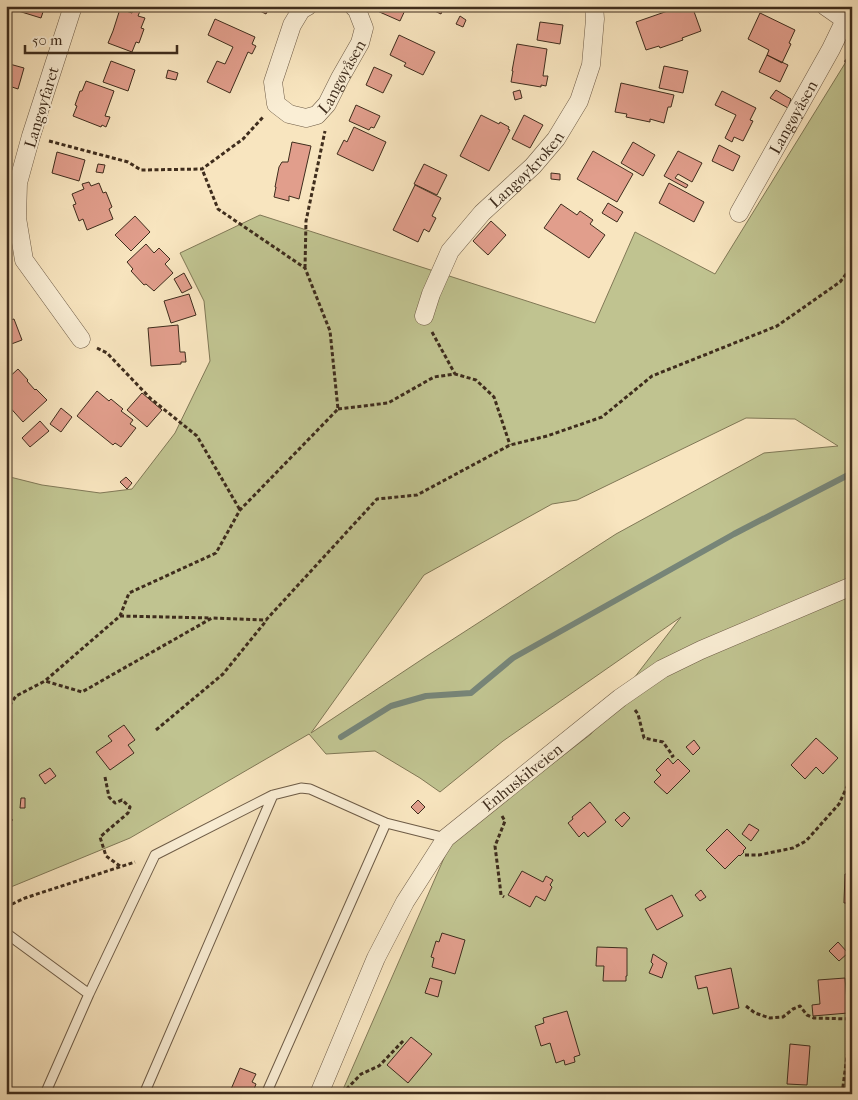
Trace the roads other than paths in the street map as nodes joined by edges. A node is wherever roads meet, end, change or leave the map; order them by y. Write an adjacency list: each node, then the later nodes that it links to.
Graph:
1 (73, 6): 9 (street, Langøyfaret)
2 (308, 6): 3 (street, Langøyåsen)
3 (353, 6)
4 (594, 6): 8 (street, Langøykroken)
5 (825, 6): 6 (street, Langøyåsen)
6 (848, 21): 7 (street, Langøyåsen)
7 (739, 213)
8 (424, 316)
9 (81, 340)
10 (852, 586): 13 (street, Enhuskilveien)
11 (273, 795): 12 (lane); 15 (lane); 17 (lane)
12 (386, 822): 13 (lane); 18 (lane)
13 (446, 838): 19 (street, Enhuskilveien)
14 (6, 933): 15 (lane)
15 (89, 994): 16 (lane)
16 (45, 1094)
17 (144, 1094)
18 (266, 1094)
19 (319, 1094)

